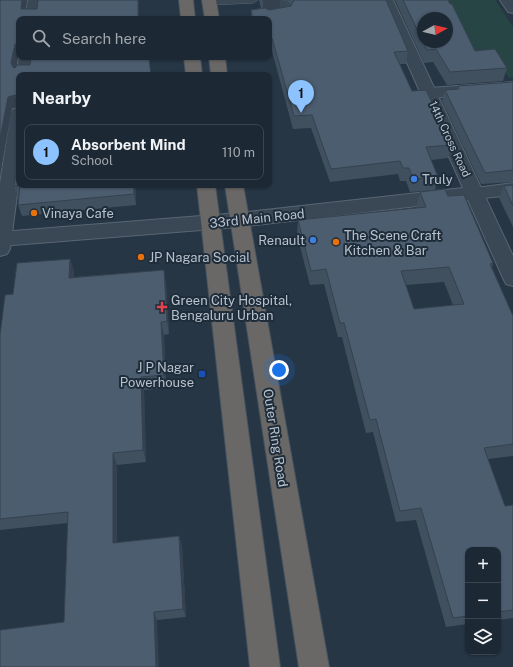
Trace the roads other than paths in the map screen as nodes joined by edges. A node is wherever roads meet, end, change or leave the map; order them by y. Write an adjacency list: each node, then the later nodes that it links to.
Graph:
1 (35, 0): 9 (street)
2 (186, 0): 10 (highway)
3 (253, 0): 7 (lane)
4 (272, 0): 12 (lane)
5 (386, 0): 20 (street, 14th Cross Road)
6 (507, 0): 8 (street)
7 (209, 1): 11 (highway)
8 (513, 9)
9 (32, 16)
10 (188, 16)
11 (212, 16)
12 (272, 17)
13 (26, 60): 16 (street)
14 (192, 60): 17 (highway)
15 (217, 60): 18 (highway)
16 (24, 72)
17 (194, 72)
18 (219, 72)
19 (513, 87): 20 (street)
20 (429, 93): 25 (street, 14th Cross Road)
21 (16, 134): 28 (street)
22 (206, 188): 27 (highway)
23 (234, 188): 26 (highway, Outer Ring Road)
24 (513, 189): 25 (street, 33rd Main Road)
25 (474, 194): 26 (street, 33rd Main Road); 29 (street, 14th Cross Road)
26 (239, 220): 27 (street, 33rd Main Road); 31 (highway, Outer Ring Road)
27 (210, 223): 28 (street, 33rd Main Road); 30 (highway)
28 (0, 243)
29 (513, 278)
30 (265, 667)
31 (314, 667)

